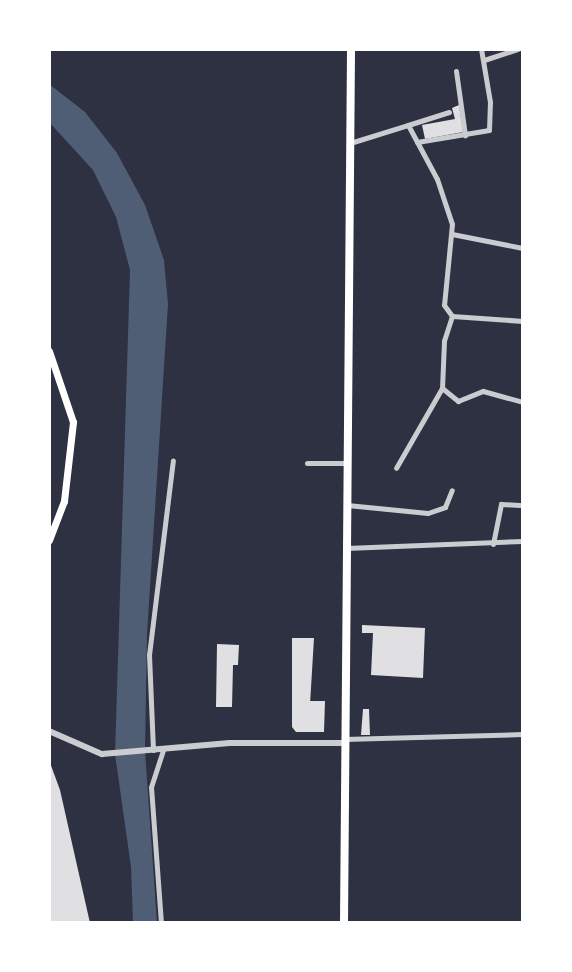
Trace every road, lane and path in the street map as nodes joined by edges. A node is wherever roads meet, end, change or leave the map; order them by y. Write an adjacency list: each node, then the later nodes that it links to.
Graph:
1 (351, 49): 10 (highway)
2 (481, 49): 4 (street)
3 (517, 49): 4 (street)
4 (484, 60): 8 (street)
5 (456, 71): 8 (street)
6 (449, 113): 7 (street)
7 (408, 125): 9 (street); 10 (street)
8 (465, 135): 9 (street)
9 (417, 142): 11 (street)
10 (350, 143): 20 (highway)
11 (452, 234): 12 (street); 13 (street)
12 (523, 248)
13 (452, 316): 14 (street); 16 (street)
14 (523, 321)
15 (49, 351): 25 (main road)
16 (442, 388): 17 (street); 21 (street)
17 (523, 402)
18 (173, 460): 32 (street)
19 (307, 463): 20 (street)
20 (346, 463): 23 (highway)
21 (396, 468)
22 (452, 490): 23 (street)
23 (346, 505): 28 (highway)
24 (523, 505): 27 (street)
25 (49, 540)
26 (523, 541): 27 (street)
27 (494, 544): 28 (street)
28 (346, 548): 31 (highway)
29 (49, 731): 32 (street)
30 (523, 734): 31 (street)
31 (344, 741): 33 (street); 35 (highway)
32 (149, 750): 33 (street)
33 (163, 750): 34 (street)
34 (161, 923)
35 (344, 923)

